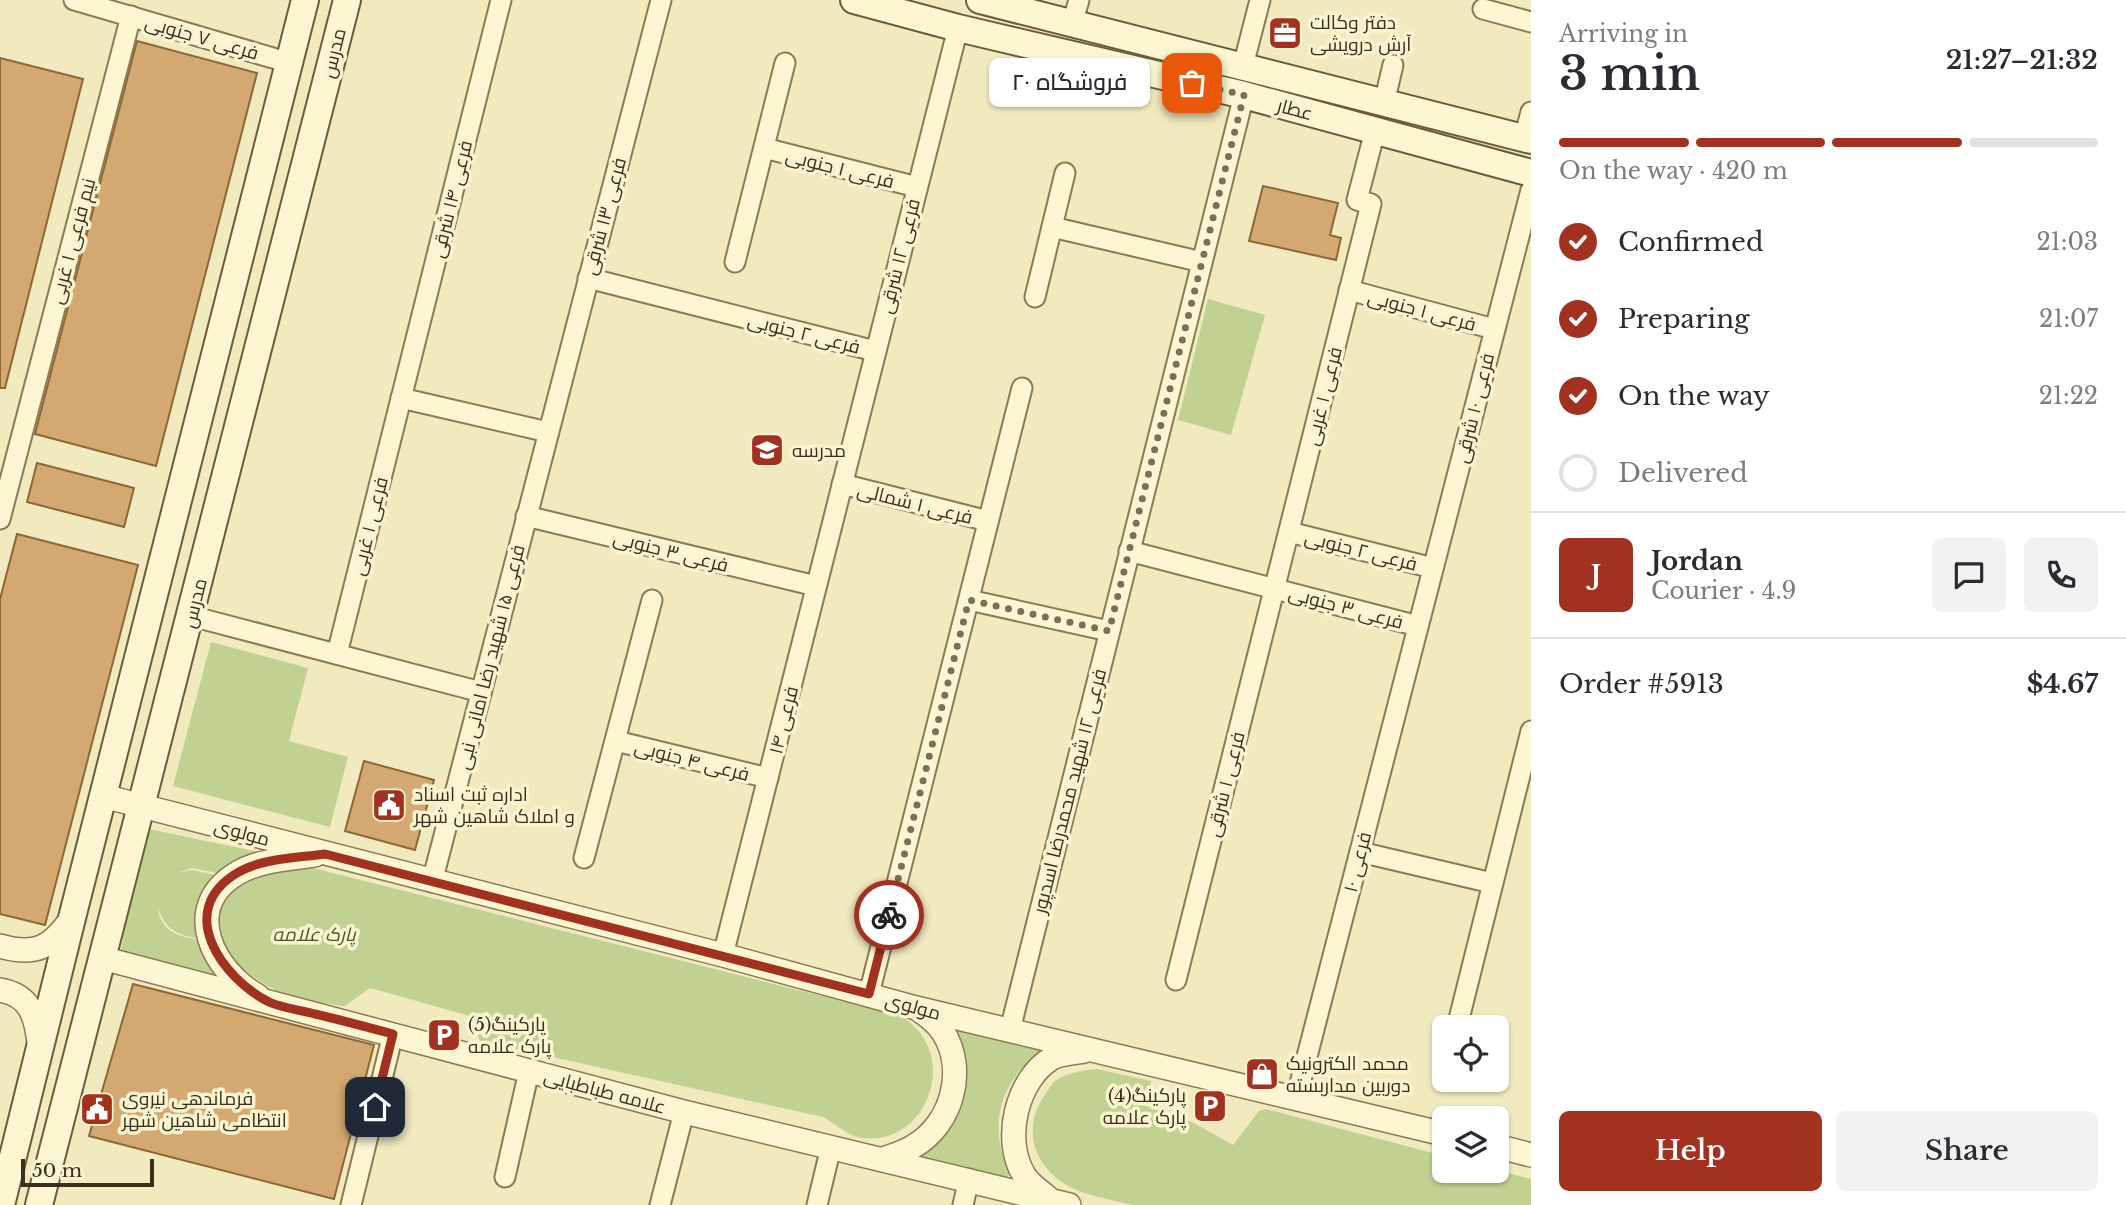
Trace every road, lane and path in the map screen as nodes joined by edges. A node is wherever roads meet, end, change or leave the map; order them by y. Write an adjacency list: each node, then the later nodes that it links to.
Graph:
1 (74, 0): 11 (street, فرعی ۷ جنوبی)
2 (305, 0): 14 (main road, مدرس)
3 (347, 0): 51 (main road, مدرس)
4 (501, 0): 37 (street, فرعی ۱۴ شرقی)
5 (662, 0): 31 (street, فرعی ۱۳ شرقی)
6 (854, 0): 13 (main road, عطار)
7 (980, 0): 10 (main road, عطار)
8 (1260, 0): 17 (street)
9 (1483, 9): 12 (street)
10 (1076, 12): 17 (main road, عطار)
11 (131, 16): 14 (street, فرعی ۷ جنوبی); 39 (street, نیم فرعی ۱ غربی)
12 (1531, 22)
13 (958, 28): 18 (main road, عطار); 26 (street, فرعی ۱۲ شرقی)
14 (290, 63): 59 (main road, مدرس)
15 (785, 63): 23 (street)
16 (1393, 65): 19 (street)
17 (1243, 66): 19 (main road, عطار)
18 (1244, 95): 21 (main road, عطار); 30 (street, فرعی ۱۲ شهید محمدرضا اسدپور)
19 (1384, 103): 22 (main road, عطار)
20 (1531, 112): 22 (street)
21 (1376, 131): 25 (main road, عطار); 32 (street, فرعی ۱ غربی)
22 (1528, 139)
23 (764, 148): 26 (street, فرعی ۱ جنوبی); 29 (street)
24 (1065, 173): 28 (street)
25 (1531, 173)
26 (917, 187): 35 (street, فرعی ۱۲ شرقی)
27 (1531, 190): 34 (street, فرعی ۱۰ شرقی)
28 (1052, 227): 30 (street); 33 (street)
29 (735, 262)
30 (1202, 262): 45 (street, فرعی ۱۲ شهید محمدرضا اسدپور)
31 (588, 278): 35 (street, فرعی ۲ جنوبی); 38 (street, فرعی ۱۳ شرقی)
32 (1349, 290): 34 (street, فرعی ۱ جنوبی); 44 (street, فرعی ۱ غربی)
33 (1035, 297)
34 (1494, 329): 46 (street, فرعی ۱۰ شرقی)
35 (876, 351): 40 (street, فرعی ۱۲ شرقی)
36 (1022, 388): 43 (street)
37 (401, 398): 38 (street); 54 (street, فرعی ۱ غربی)
38 (548, 432): 41 (street, فرعی ۱۵ شهید رضا امانی نبی)
39 (7, 463): 42 (street, نیم فرعی ۱ غربی)
40 (842, 484): 43 (street, فرعی ۱ شمالی); 47 (street, فرعی ۱۴)
41 (526, 516): 47 (street, فرعی ۳ جنوبی); 55 (street, فرعی ۱۵ شهید رضا امانی نبی)
42 (0, 519)
43 (988, 521): 50 (street)
44 (1289, 532): 46 (street, فرعی ۲ جنوبی); 48 (street, فرعی ۱ غربی)
45 (1129, 551): 48 (street); 53 (street, فرعی ۱۲ شهید محمدرضا اسدپور)
46 (1433, 568): 52 (street, فرعی ۱۰ شرقی)
47 (816, 586): 58 (street, فرعی ۱۴)
48 (1274, 589): 52 (street, فرعی ۳ جنوبی); 70 (street, فرعی ۱ شرقی)
49 (652, 600): 57 (street)
50 (969, 600): 53 (street); 72 (street)
51 (191, 616): 54 (street); 60 (main road, مدرس)
52 (1418, 626): 61 (street, فرعی ۱۰)
53 (1109, 631): 76 (street, فرعی ۱۲ شهید محمدرضا اسدپور)
54 (337, 654): 55 (street)
55 (481, 692): 64 (street, فرعی ۱۵ شهید رضا امانی نبی)
56 (1531, 731): 65 (street)
57 (616, 741): 58 (street, فرعی ۴ جنوبی); 63 (street)
58 (768, 778): 68 (street, فرعی ۱۴)
59 (103, 796): 60 (street, مولوی); 66 (main road, مدرس)
60 (141, 805): 62 (street, مولوی); 69 (main road, مدرس)
61 (1360, 852): 65 (street); 81 (street, فرعی ۱۰)
62 (325, 854): 64 (street, مولوی); 73 (street)
63 (584, 858)
64 (432, 882): 68 (street, مولوی)
65 (1492, 883): 75 (street)
66 (72, 918): 67 (street); 78 (main road, مدرس)
67 (4, 947)
68 (723, 955): 72 (street, مولوی)
69 (102, 958): 73 (street, علامه طباطبایی); 92 (main road, مدرس)
70 (1176, 980)
71 (0, 990): 78 (street)
72 (869, 994): 74 (street, مولوی)
73 (272, 1003): 77 (street, علامه طباطبایی)
74 (916, 1008): 76 (street, مولوی); 87 (street)
75 (1460, 1015)
76 (1010, 1030): 79 (street, مولوی)
77 (393, 1034): 80 (street, علامه طباطبایی); 93 (street)
78 (40, 1045): 91 (main road, مدرس)
79 (1091, 1050): 81 (street, مولوی); 90 (street)
80 (529, 1070): 82 (street, علامه طباطبایی); 88 (street)
81 (1296, 1099): 83 (street, مولوی)
82 (684, 1112): 84 (street, علامه طباطبایی); 94 (street)
83 (1432, 1131)
84 (831, 1147): 87 (street, علامه طباطبایی); 95 (street)
85 (1509, 1149): 86 (street)
86 (1531, 1155)
87 (884, 1159): 89 (street, علامه طباطبایی)
88 (505, 1177)
89 (969, 1179): 90 (street, علامه طباطبایی); 96 (street)
90 (1061, 1203)
91 (1, 1205)
92 (39, 1205)
93 (351, 1205)
94 (660, 1205)
95 (817, 1205)
96 (963, 1205)

